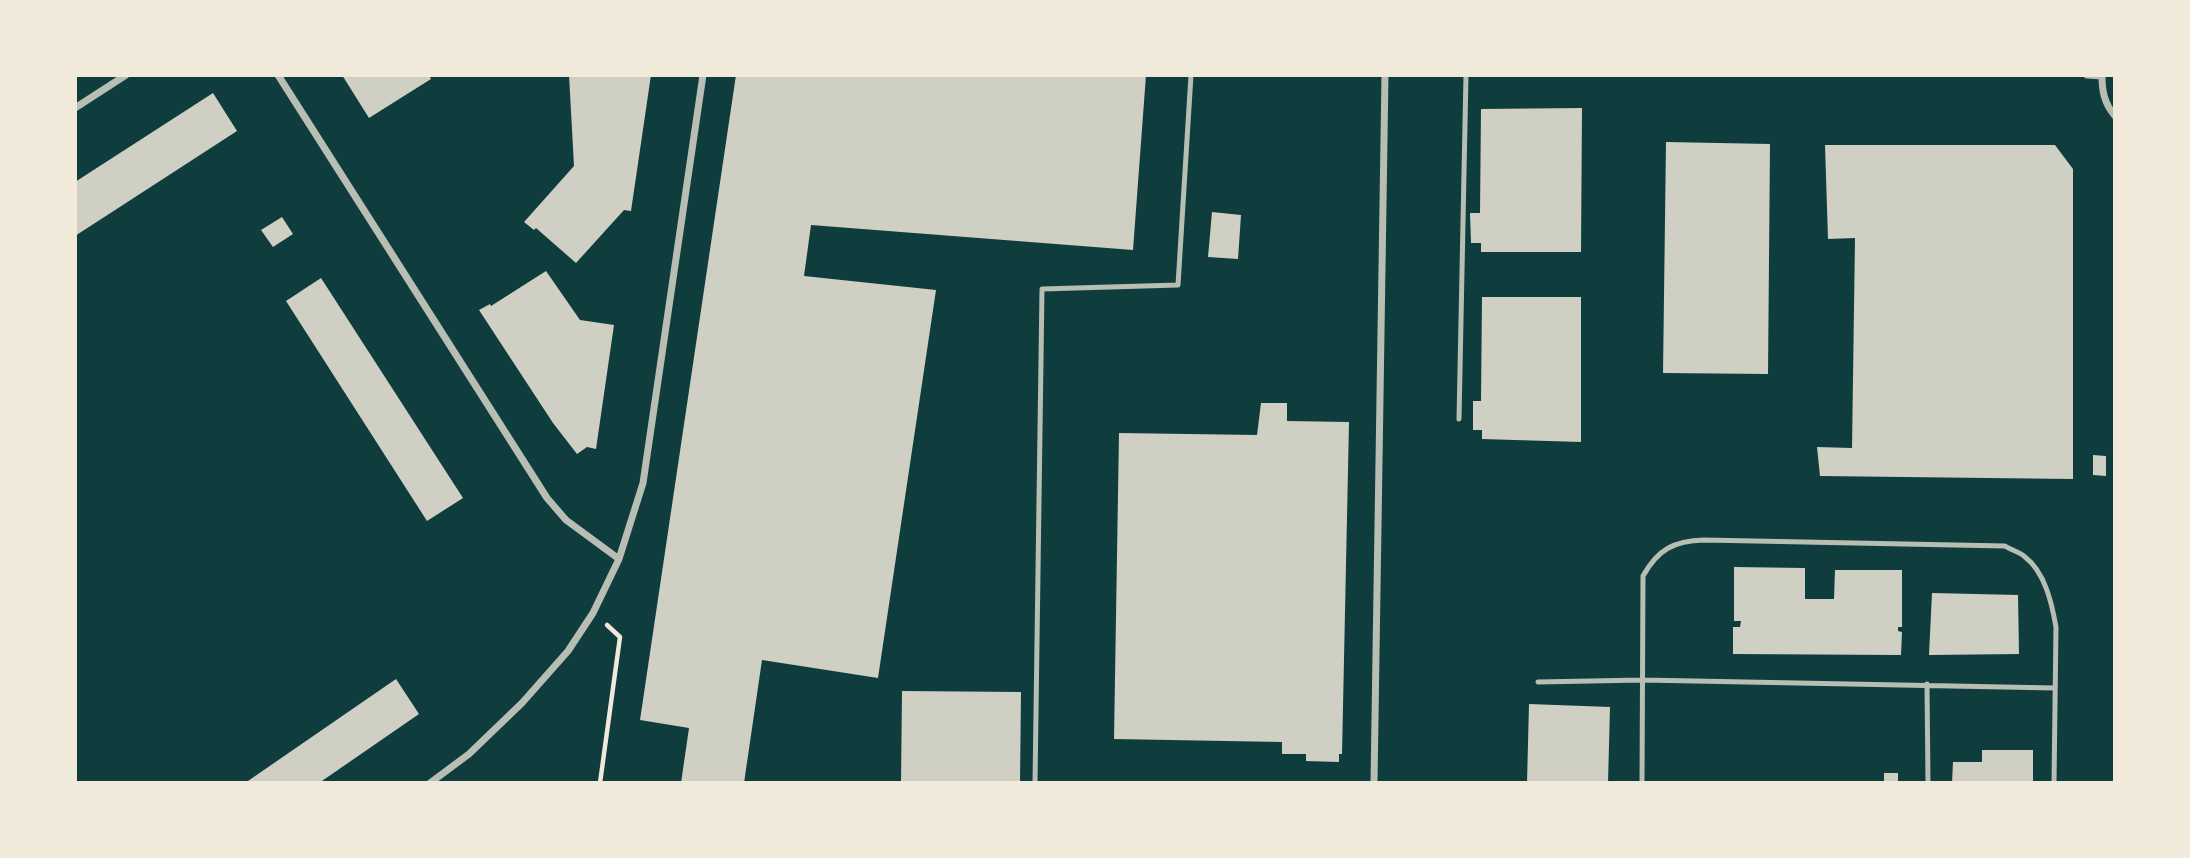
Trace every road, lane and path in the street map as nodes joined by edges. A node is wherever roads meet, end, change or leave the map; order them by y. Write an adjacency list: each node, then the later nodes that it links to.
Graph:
1 (126, 75): 9 (street)
2 (278, 75): 12 (street)
3 (704, 75): 12 (street)
4 (1191, 75): 20 (lane)
5 (1385, 75): 21 (street)
6 (1466, 75): 11 (lane)
7 (2087, 75): 8 (street)
8 (2101, 76): 10 (street)
9 (75, 108)
10 (2115, 116)
11 (1458, 419)
12 (619, 559): 13 (street)
13 (593, 613): 18 (street); 19 (path)
14 (1643, 680): 15 (lane); 16 (lane); 17 (lane); 22 (lane)
15 (1538, 682)
16 (1927, 684): 17 (lane); 23 (lane)
17 (2056, 688): 24 (lane)
18 (430, 783)
19 (600, 783)
20 (1035, 783)
21 (1374, 783)
22 (1642, 783)
23 (1928, 783)
24 (2054, 783)

